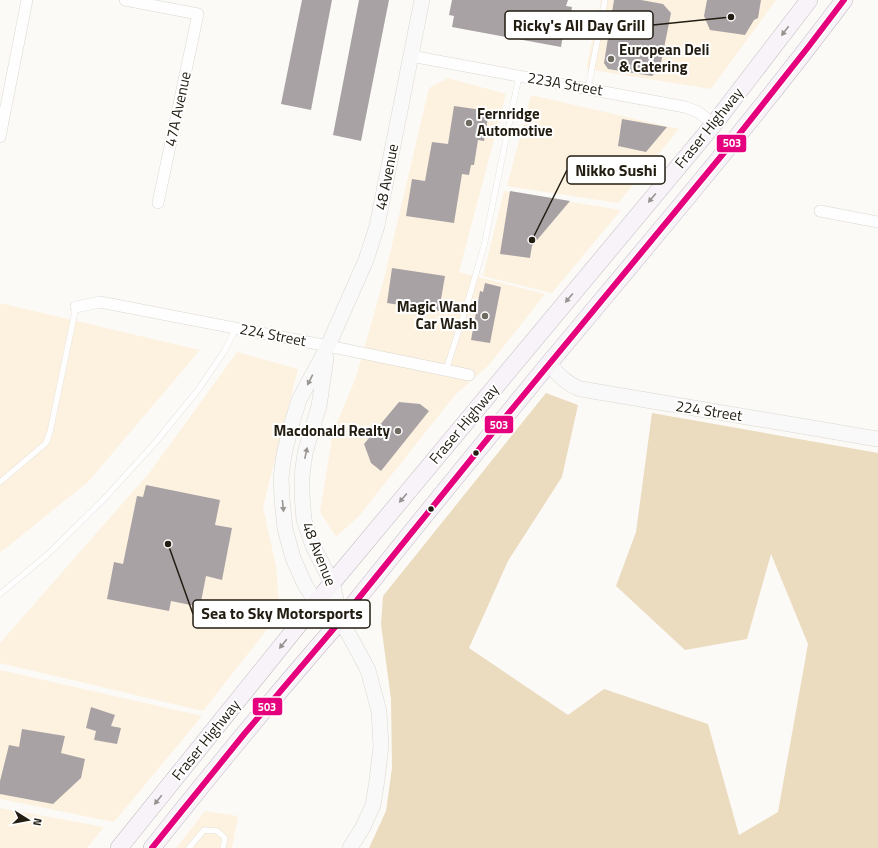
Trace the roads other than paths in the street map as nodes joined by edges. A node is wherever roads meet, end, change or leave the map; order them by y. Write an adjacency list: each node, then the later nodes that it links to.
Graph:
1 (27, 0): 11 (street)
2 (125, 0): 12 (street, 47A Avenue)
3 (422, 0): 7 (main road, 48 Avenue)
4 (605, 0): 9 (lane)
5 (809, 0): 10 (main road, Fraser Highway, one-way to 10)
6 (844, 0): 18 (main road, Fraser Highway)
7 (411, 56): 8 (street, 223A Street); 17 (main road, 48 Avenue)
8 (519, 76): 9 (street, 223A Street); 19 (lane)
9 (588, 89): 10 (street, 223A Street)
10 (714, 124): 23 (main road, Fraser Highway, one-way to 23)
11 (0, 137)
12 (158, 203)
13 (820, 211): 14 (street)
14 (878, 222)
15 (76, 307): 16 (street, 224 Street); 22 (lane)
16 (236, 328): 17 (street, 224 Street); 24 (lane)
17 (328, 346): 19 (street, 224 Street); 23 (main road, 48 Avenue, one-way to 17); 25 (main road, 48 Avenue, one-way to 25)
18 (549, 364): 21 (main road, 224 Street); 26 (main road, Fraser Highway)
19 (446, 370): 20 (street, 224 Street)
20 (469, 375)
21 (878, 439)
22 (0, 482)
23 (332, 583): 25 (main road, Fraser Highway); 26 (main road, 48 Avenue)
24 (0, 594)
25 (316, 602): 26 (main road, 48 Avenue); 27 (main road, Fraser Highway, one-way to 27)
26 (341, 620): 28 (main road, Fraser Highway); 31 (main road, 48 Avenue)
27 (119, 848)
28 (152, 848)
29 (189, 848): 30 (lane)
30 (223, 848)
31 (350, 848)

